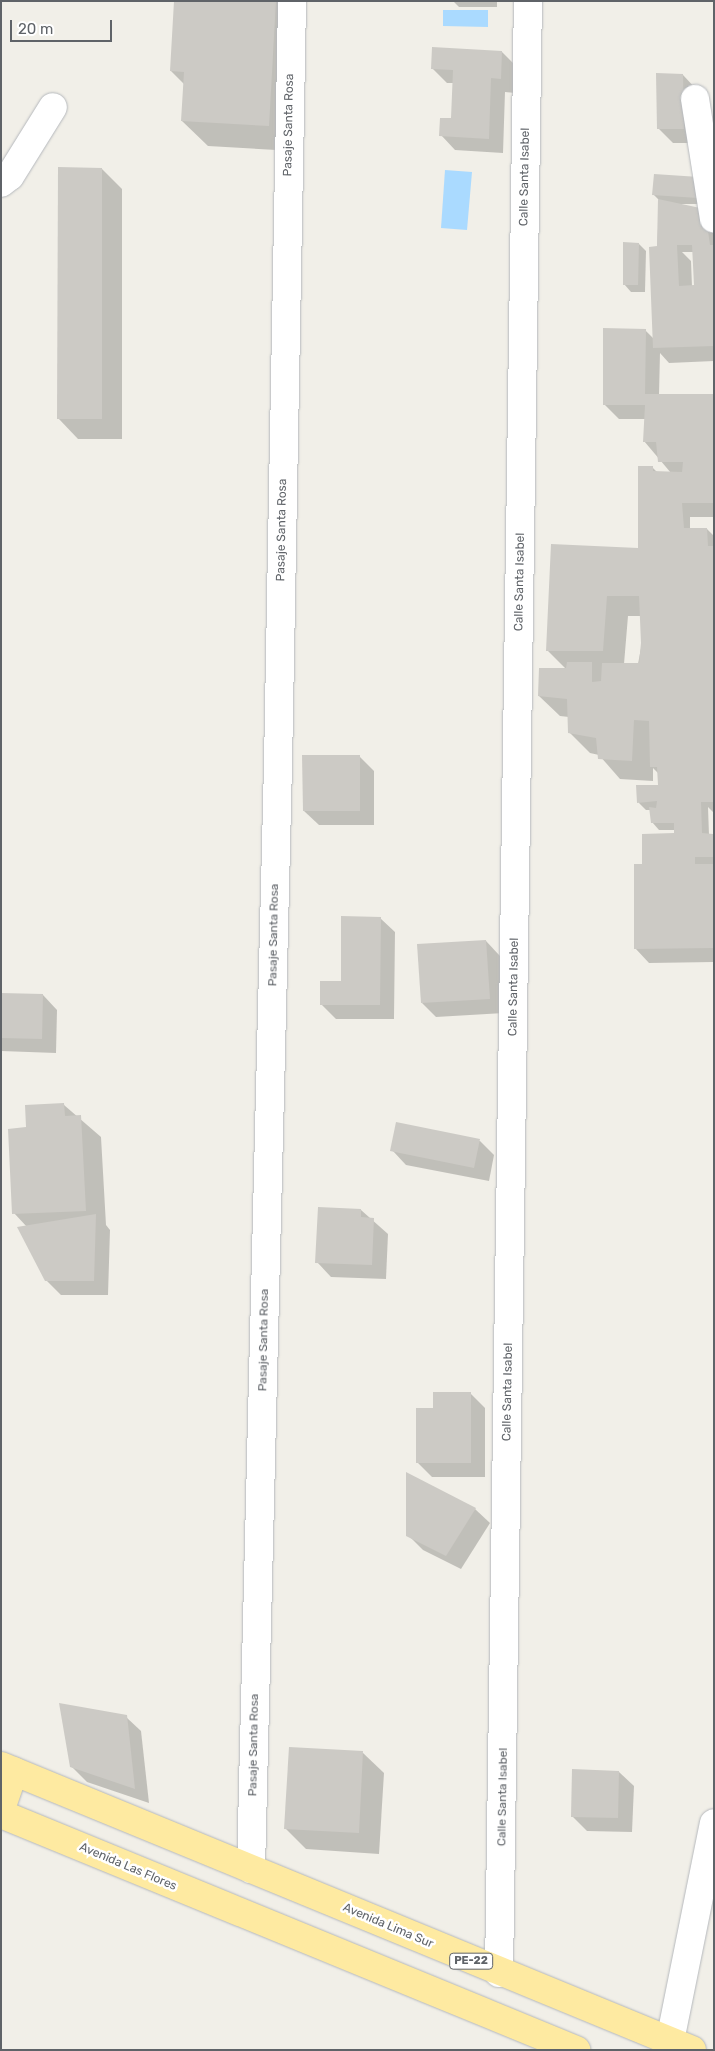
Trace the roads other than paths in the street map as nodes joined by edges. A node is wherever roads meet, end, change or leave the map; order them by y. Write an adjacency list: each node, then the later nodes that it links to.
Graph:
1 (292, 1): 11 (street, Pasaje Santa Rosa)
2 (528, 1): 12 (street, Calle Santa Isabel)
3 (695, 99): 6 (street)
4 (53, 107): 5 (street)
5 (1, 183)
6 (714, 219)
7 (8, 1768): 8 (highway); 11 (highway, PE-22)
8 (1, 1809)
9 (1, 1814): 14 (highway, Avenida Las Flores)
10 (714, 1822): 13 (street)
11 (251, 1869): 12 (highway, Avenida Lima Sur / PE-22)
12 (499, 1973): 13 (highway, Avenida Lima Sur / PE-22)
13 (681, 2046)
14 (576, 2050)

